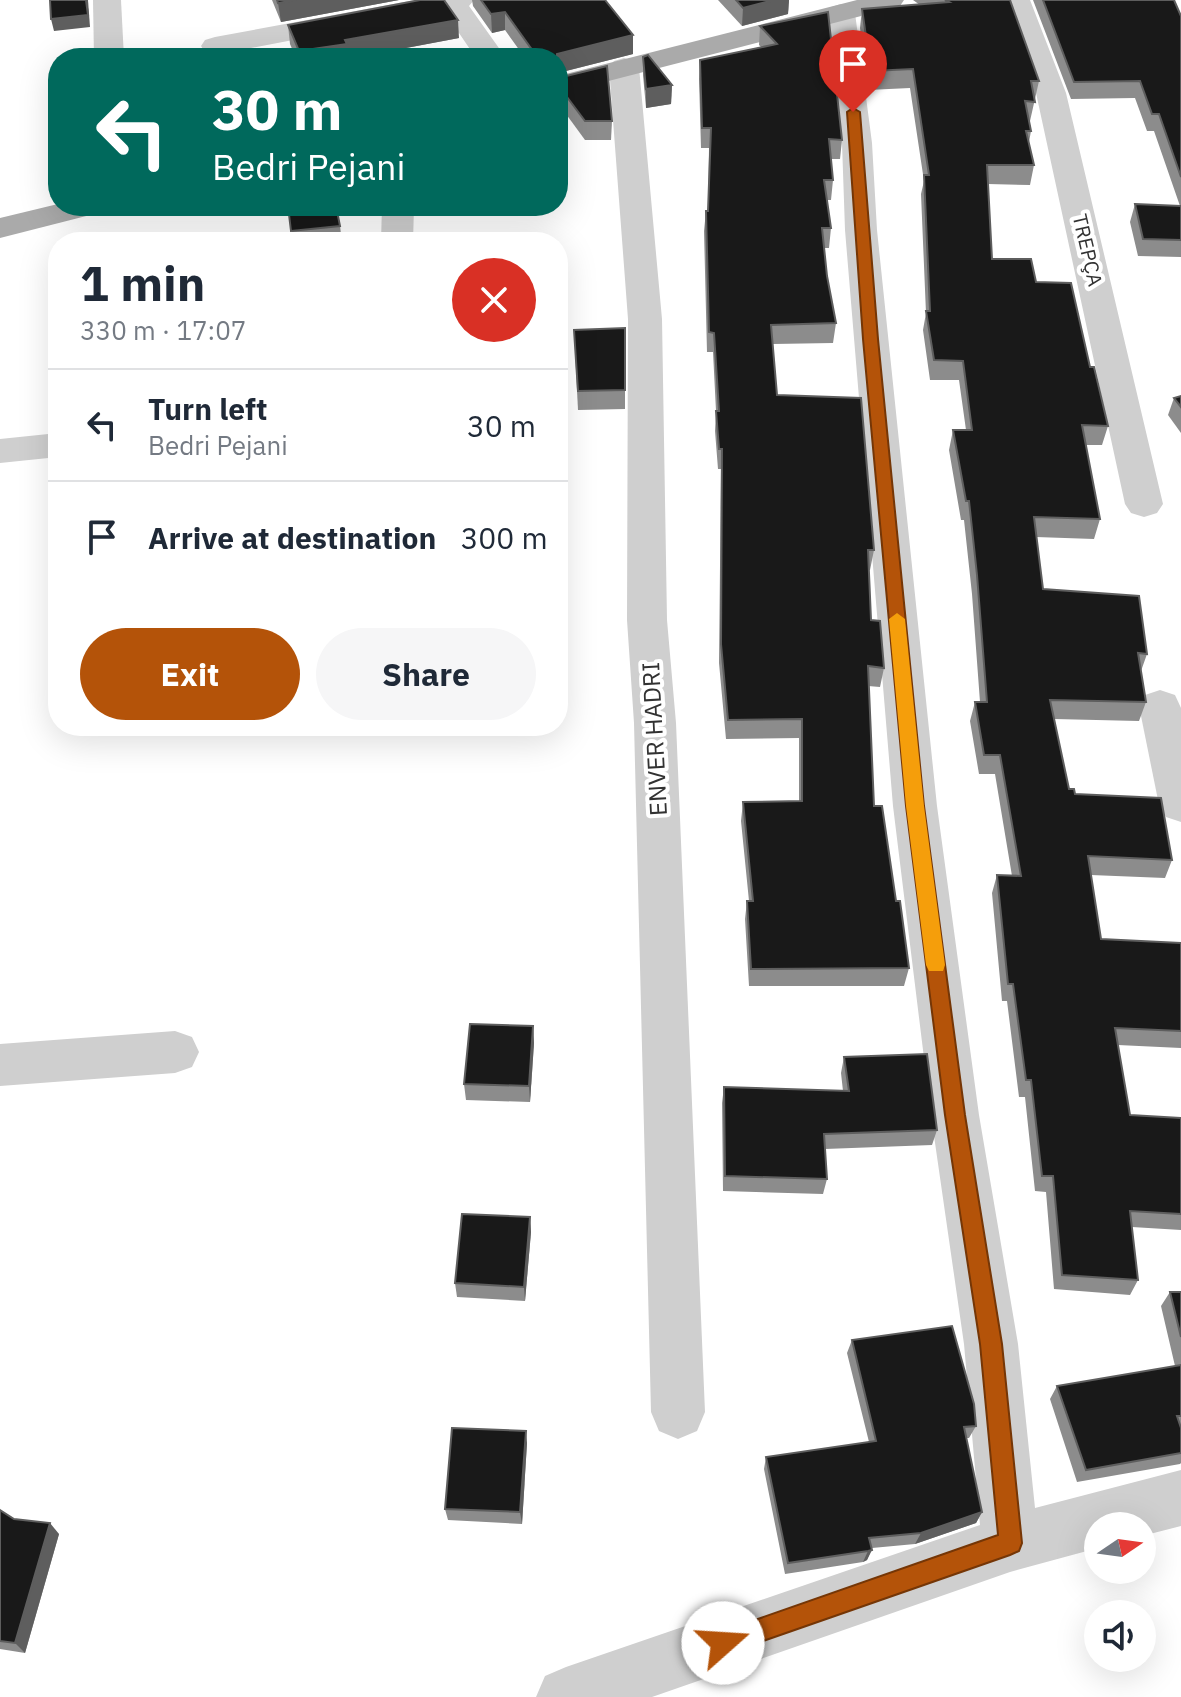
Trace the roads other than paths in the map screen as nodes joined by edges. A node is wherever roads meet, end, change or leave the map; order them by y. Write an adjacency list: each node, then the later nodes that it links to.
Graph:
1 (107, 0): 7 (street)
2 (890, 0): 5 (main road)
3 (1016, 0): 15 (street, TREPÇA)
4 (456, 1): 6 (street); 8 (street)
5 (841, 13): 9 (main road); 22 (street)
6 (215, 46)
7 (109, 48)
8 (485, 48)
9 (624, 67): 10 (main road); 20 (street, ENVER HADRI)
10 (568, 82)
11 (48, 216): 12 (main road)
12 (0, 228)
13 (48, 446): 14 (street)
14 (0, 451)
15 (1144, 504)
16 (1160, 706): 17 (street)
17 (1181, 805)
18 (175, 1052): 19 (street)
19 (0, 1065)
20 (678, 1412)
21 (1181, 1498): 22 (street)
22 (1010, 1543): 23 (street)
23 (566, 1697)

